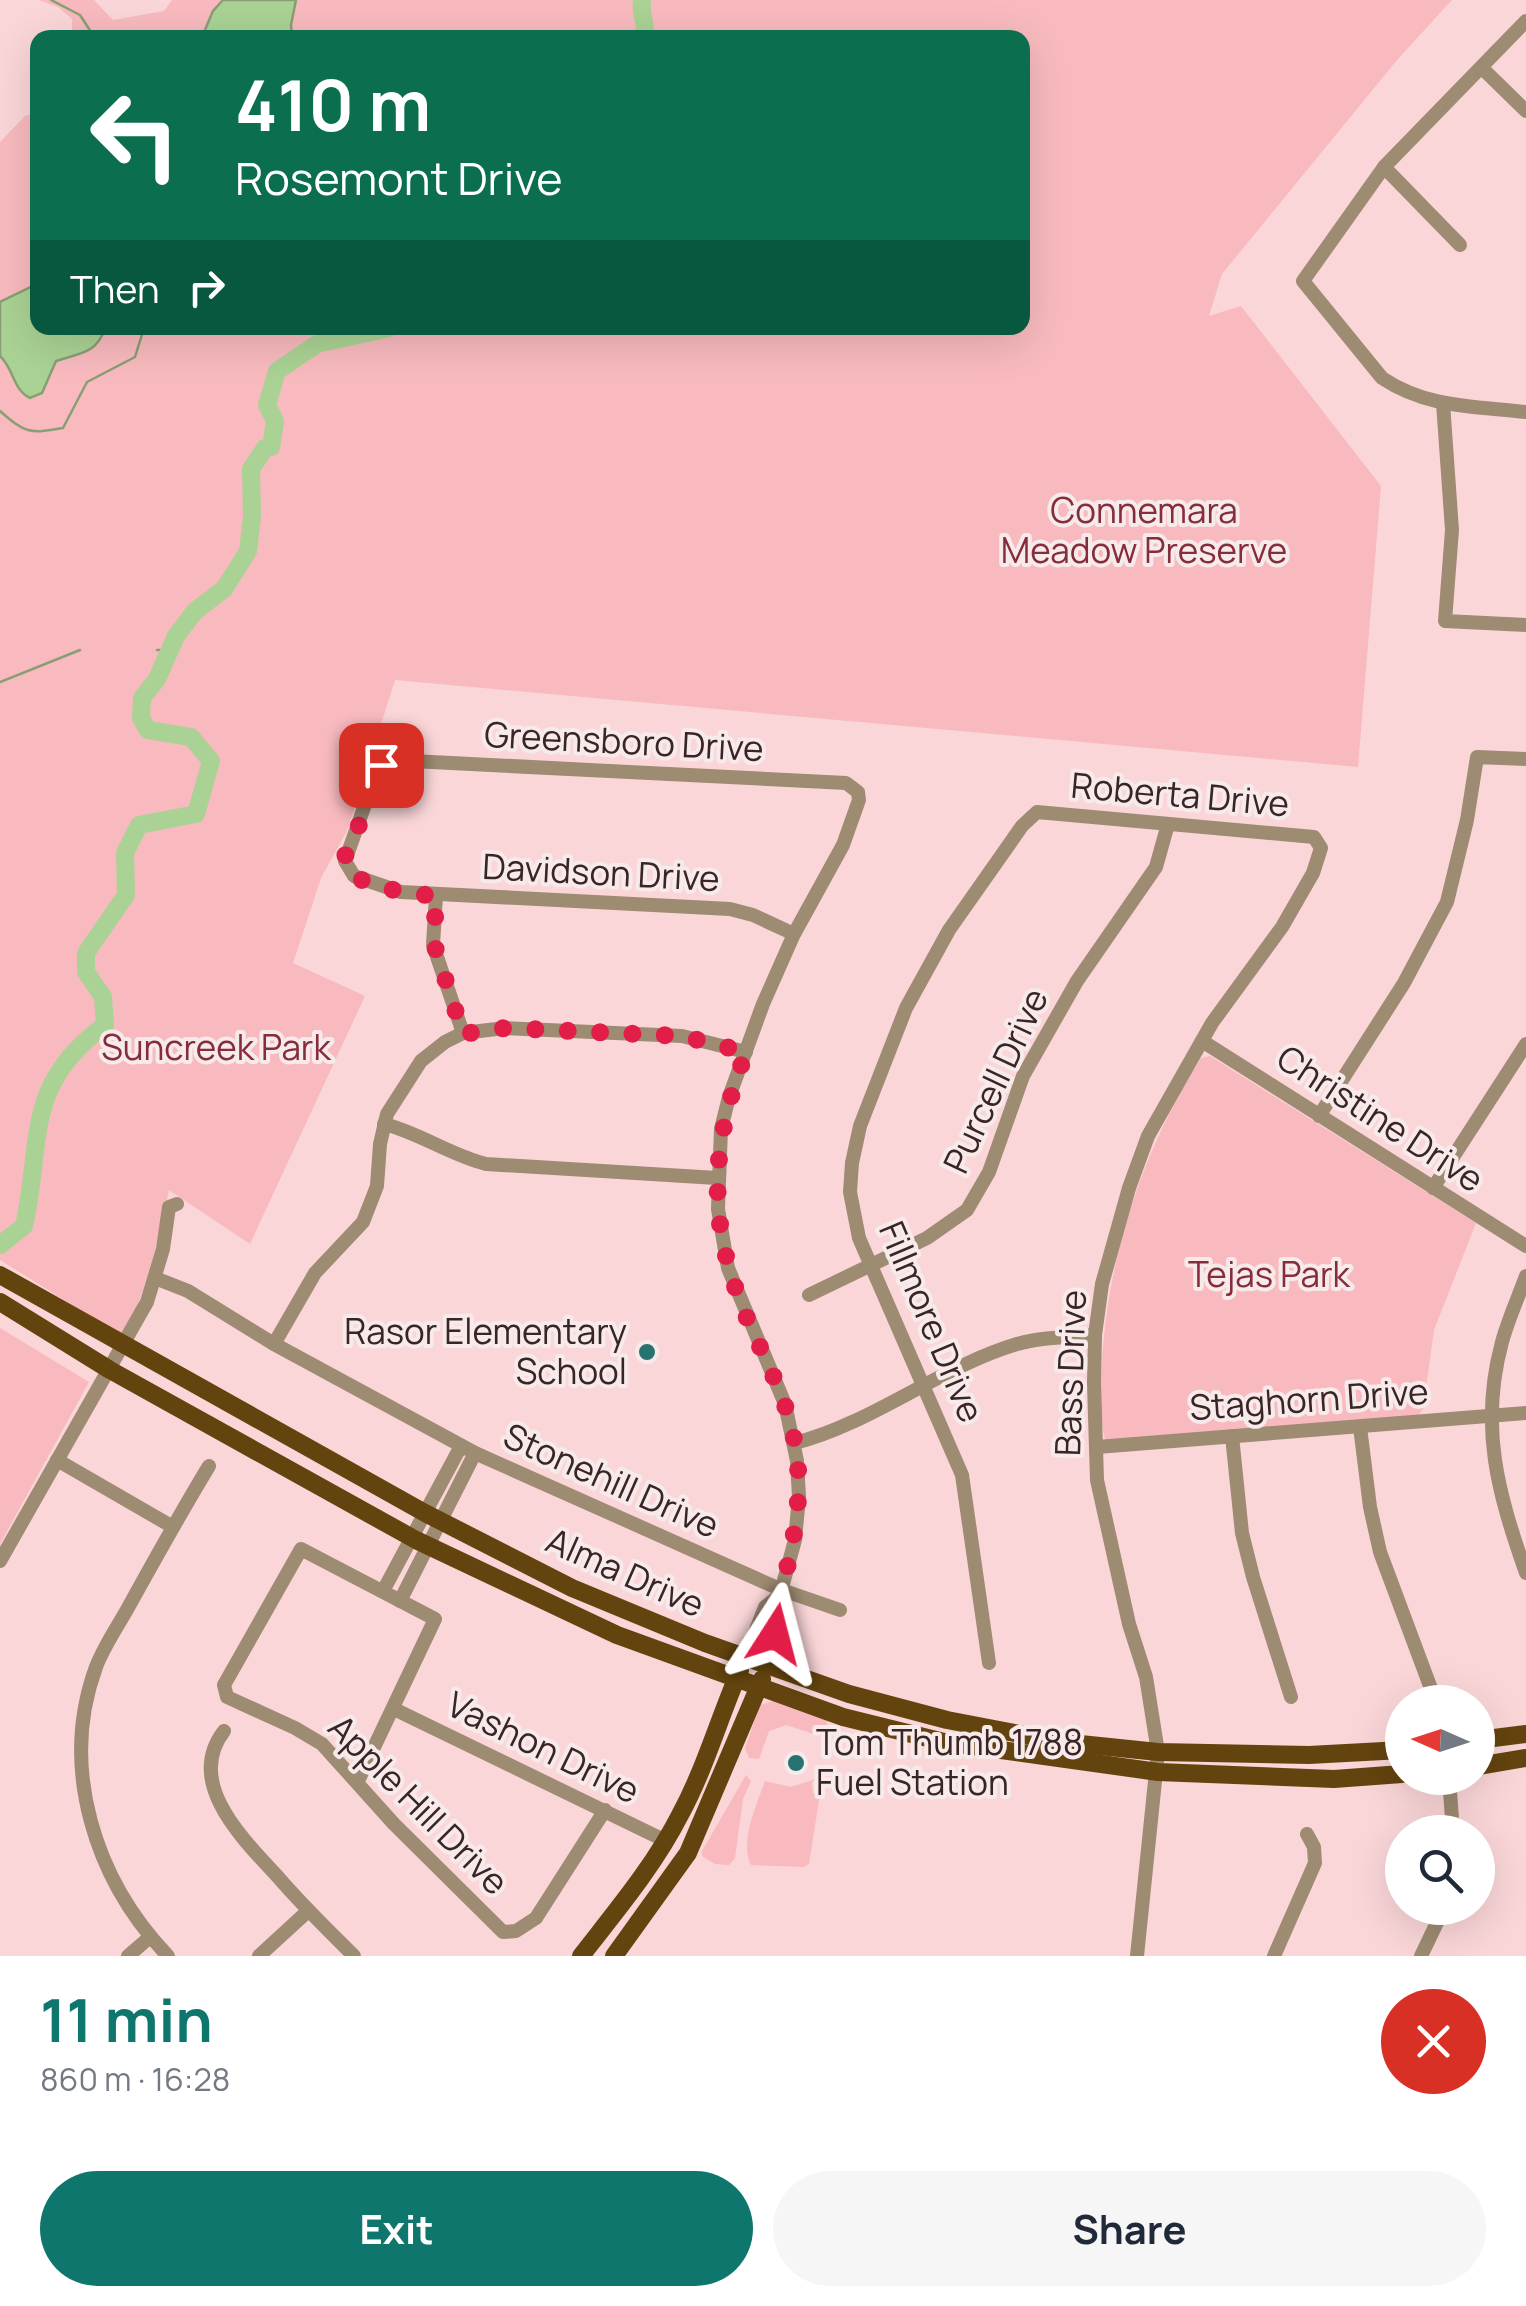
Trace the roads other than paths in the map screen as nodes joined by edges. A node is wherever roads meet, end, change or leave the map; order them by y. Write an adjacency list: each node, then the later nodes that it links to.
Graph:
1 (1526, 21): 2 (street)
2 (1482, 69): 3 (street); 4 (street)
3 (1526, 112)
4 (1384, 167): 5 (street); 6 (street)
5 (1460, 245)
6 (1443, 404): 7 (street); 8 (street)
7 (1526, 412)
8 (1526, 625)
9 (1526, 759): 20 (street)
10 (1037, 812): 11 (street, Roberta Drive); 26 (street, Fillmore Drive)
11 (1168, 824): 12 (street, Roberta Drive); 26 (street, Purcell Drive)
12 (1317, 840): 17 (street, Bass Drive)
13 (346, 867): 14 (street, Davidson Drive); 15 (street, Greensboro Drive)
14 (436, 896): 15 (street, Davidson Drive); 16 (street)
15 (794, 934): 19 (street)
16 (463, 1034): 19 (street); 21 (street)
17 (1202, 1041): 20 (street, Christine Drive); 32 (street, Bass Drive)
18 (1526, 1044): 23 (street)
19 (746, 1052): 22 (street)
20 (1319, 1116): 23 (street, Christine Drive)
21 (384, 1124): 22 (street); 33 (street)
22 (718, 1178): 41 (street)
23 (1434, 1188): 25 (street, Christine Drive)
24 (177, 1204): 29 (street)
25 (1526, 1246)
26 (870, 1266): 30 (street, Purcell Drive); 36 (street, Fillmore Drive)
27 (0, 1275): 34 (main road, Alma Drive)
28 (1526, 1276): 38 (street)
29 (156, 1278): 33 (street, Stonehill Drive); 34 (street)
30 (809, 1294)
31 (0, 1302): 35 (main road, Alma Drive)
32 (1095, 1336): 36 (street); 42 (street, Bass Drive)
33 (274, 1344): 43 (street, Stonehill Drive)
34 (124, 1345): 35 (street); 46 (main road, Alma Drive)
35 (110, 1370): 44 (street); 48 (main road, Alma Drive)
36 (925, 1387): 41 (street); 58 (street, Fillmore Drive)
37 (1526, 1413): 38 (street, Staghorn Drive)
38 (1491, 1416): 39 (street, Staghorn Drive); 50 (street)
39 (1360, 1427): 40 (street, Staghorn Drive); 61 (street)
40 (1232, 1436): 42 (street, Staghorn Drive); 63 (street)
41 (795, 1443): 53 (street)
42 (1097, 1447): 72 (street, Bass Drive)
43 (468, 1449): 46 (street); 53 (street, Stonehill Drive)
44 (57, 1460): 47 (street); 49 (street)
45 (209, 1466): 47 (street)
46 (432, 1516): 48 (street); 51 (main road, Alma Drive)
47 (173, 1527): 82 (street)
48 (419, 1541): 52 (street); 54 (street); 55 (main road, Alma Drive)
49 (0, 1561)
50 (1526, 1572)
51 (572, 1588): 55 (main road); 57 (main road, Alma Drive)
52 (383, 1591): 54 (street); 75 (street, Apple Hill Drive)
53 (781, 1592): 56 (street, Stonehill Drive); 57 (street); 59 (street)
54 (400, 1601): 64 (street)
55 (562, 1608): 60 (main road, Alma Drive)
56 (840, 1610)
57 (745, 1658): 59 (main road, Alma Drive); 60 (main road)
58 (989, 1663)
59 (766, 1664): 62 (main road); 65 (main road, Alma Drive)
60 (735, 1680): 62 (main road, Alma Drive); 78 (main road)
61 (1430, 1685)
62 (759, 1688): 69 (main road, Alma Drive); 79 (main road)
63 (1290, 1697)
64 (394, 1709): 75 (street); 76 (street, Vashon Drive)
65 (947, 1720): 69 (main road); 72 (main road, Alma Drive)
66 (224, 1732): 80 (street)
67 (1526, 1734): 68 (main road)
68 (1495, 1738)
69 (944, 1742): 72 (main road, Alma Drive)
70 (1385, 1751): 72 (main road, Alma Drive)
71 (1526, 1758): 73 (main road)
72 (1158, 1762): 74 (main road, Alma Drive); 89 (street, Bass Drive)
73 (1495, 1763)
74 (1385, 1775)
75 (357, 1784): 76 (street, Apple Hill Drive)
76 (605, 1810): 78 (street, Vashon Drive)
77 (1307, 1834): 90 (street)
78 (666, 1841): 79 (main road); 87 (main road)
79 (688, 1853): 88 (main road)
80 (308, 1911): 85 (street); 86 (street)
81 (1436, 1925): 91 (street)
82 (150, 1937): 83 (street); 84 (street)
83 (128, 1956)
84 (168, 1956)
85 (260, 1956)
86 (354, 1956)
87 (581, 1956)
88 (614, 1956)
89 (1136, 1956)
90 (1274, 1956)
91 (1421, 1956)

